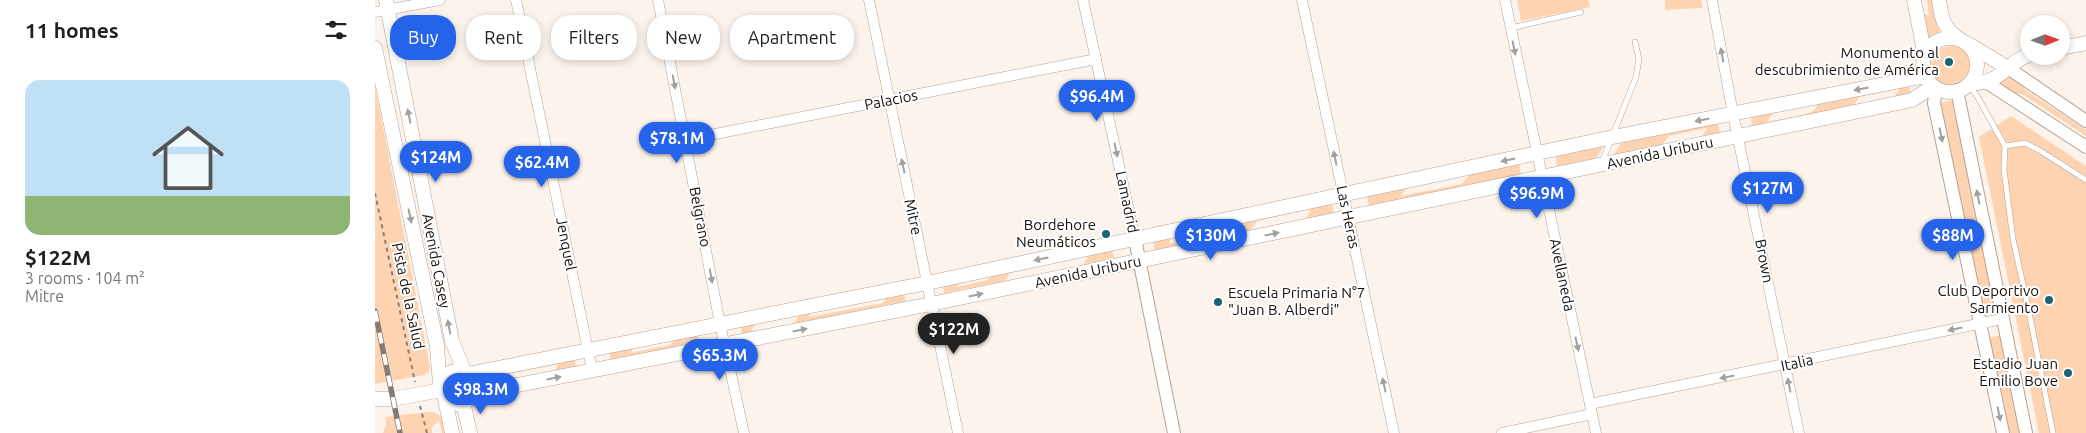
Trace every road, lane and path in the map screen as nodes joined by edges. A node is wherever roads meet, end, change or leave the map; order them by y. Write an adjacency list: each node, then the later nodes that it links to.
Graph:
1 (440, 0): 11 (street)
2 (516, 0): 49 (street, Jenquel)
3 (658, 0): 31 (street, Belgrano, one-way to 31)
4 (869, 0): 26 (street, Mitre)
5 (1083, 0): 21 (street, Lamadrid)
6 (1302, 0): 39 (street, Las Heras, one-way to 6)
7 (1505, 0): 13 (street, Avellaneda)
8 (1712, 0): 27 (street, Brown, one-way to 8)
9 (1914, 0): 19 (main road)
10 (1939, 0): 14 (main road)
11 (383, 7): 52 (main road, Avenida Casey, one-way to 11)
12 (1581, 12): 13 (lane)
13 (1510, 28): 34 (street, Avellaneda, one-way to 34)
14 (1962, 40): 19 (main road); 22 (main road); 25 (main road)
15 (1635, 42): 30 (lane)
16 (2086, 44): 17 (main road)
17 (2070, 47)
18 (375, 48): 53 (main road, Avenida Casey, one-way to 53)
19 (1925, 56): 24 (main road)
20 (2020, 58): 22 (main road)
21 (1096, 59): 26 (street, Palacios); 41 (street, Lamadrid, one-way to 41)
22 (2008, 68): 23 (main road); 28 (street)
23 (1986, 82): 25 (main road); 33 (street)
24 (1932, 83): 25 (main road); 27 (main road, Avenida Uriburu, one-way to 27); 29 (main road, Avenida Uriburu); 47 (street, one-way to 47)
25 (1965, 86): 32 (lane); 45 (street, one-way to 25)
26 (889, 100): 31 (street, Palacios); 43 (street, Mitre, one-way to 26)
27 (1733, 114): 29 (street, Brown); 30 (main road, Avenida Uriburu, one-way to 30)
28 (2086, 120)
29 (1739, 136): 35 (main road, Avenida Uriburu); 50 (street, Brown)
30 (1613, 137): 34 (main road, Avenida Uriburu); 35 (lane)
31 (685, 140): 46 (street, Belgrano, one-way to 46)
32 (2005, 146): 37 (lane); 72 (lane)
33 (2086, 146)
34 (1536, 154): 36 (street, Avellaneda); 39 (main road, Avenida Uriburu, one-way to 39)
35 (1601, 165): 36 (main road, Avenida Uriburu)
36 (1541, 178): 40 (main road, Avenida Uriburu); 59 (street, Avellaneda, one-way to 59)
37 (2086, 180)
38 (375, 193): 54 (path, Pista de la Salud)
39 (1343, 194): 40 (street, Las Heras); 41 (main road, Avenida Uriburu)
40 (1348, 218): 42 (main road, Avenida Uriburu, one-way to 40); 66 (street, Las Heras, one-way to 40)
41 (1135, 239): 42 (street, Lamadrid); 43 (main road, Avenida Uriburu, one-way to 43)
42 (1139, 262): 44 (main road, Avenida Uriburu, one-way to 42); 65 (street, Lamadrid)
43 (927, 282): 44 (street, Mitre); 46 (main road, Avenida Uriburu)
44 (931, 304): 48 (main road, Avenida Uriburu, one-way to 44); 64 (street, Mitre)
45 (2003, 319): 47 (street, Italia); 71 (street)
46 (720, 324): 48 (street, Belgrano); 49 (main road, Avenida Uriburu)
47 (1980, 324): 50 (street, Italia, one-way to 50); 70 (street, one-way to 70)
48 (725, 345): 51 (main road, Avenida Uriburu); 63 (street, Belgrano)
49 (587, 350): 51 (street, Jenquel); 52 (main road, Avenida Uriburu)
50 (1785, 365): 59 (street, Italia, one-way to 59); 69 (street, Brown, one-way to 50)
51 (592, 370): 56 (main road, Avenida Uriburu, one-way to 51)
52 (466, 374): 53 (main road); 56 (main road)
53 (443, 391): 54 (main road); 56 (main road); 61 (main road, Avenida Casey)
54 (418, 395): 57 (main road); 60 (path, Pista de la Salud)
55 (375, 398): 57 (main road)
56 (468, 398): 62 (main road)
57 (393, 399): 58 (main road)
58 (375, 406)
59 (1591, 409): 67 (street, Italia); 68 (street, Avellaneda)
60 (427, 433)
61 (452, 433)
62 (470, 433)
63 (744, 433)
64 (958, 433)
65 (1175, 433)
66 (1394, 433)
67 (1502, 433)
68 (1595, 433)
69 (1799, 433)
70 (2003, 433)
71 (2026, 433)
72 (2053, 433)

